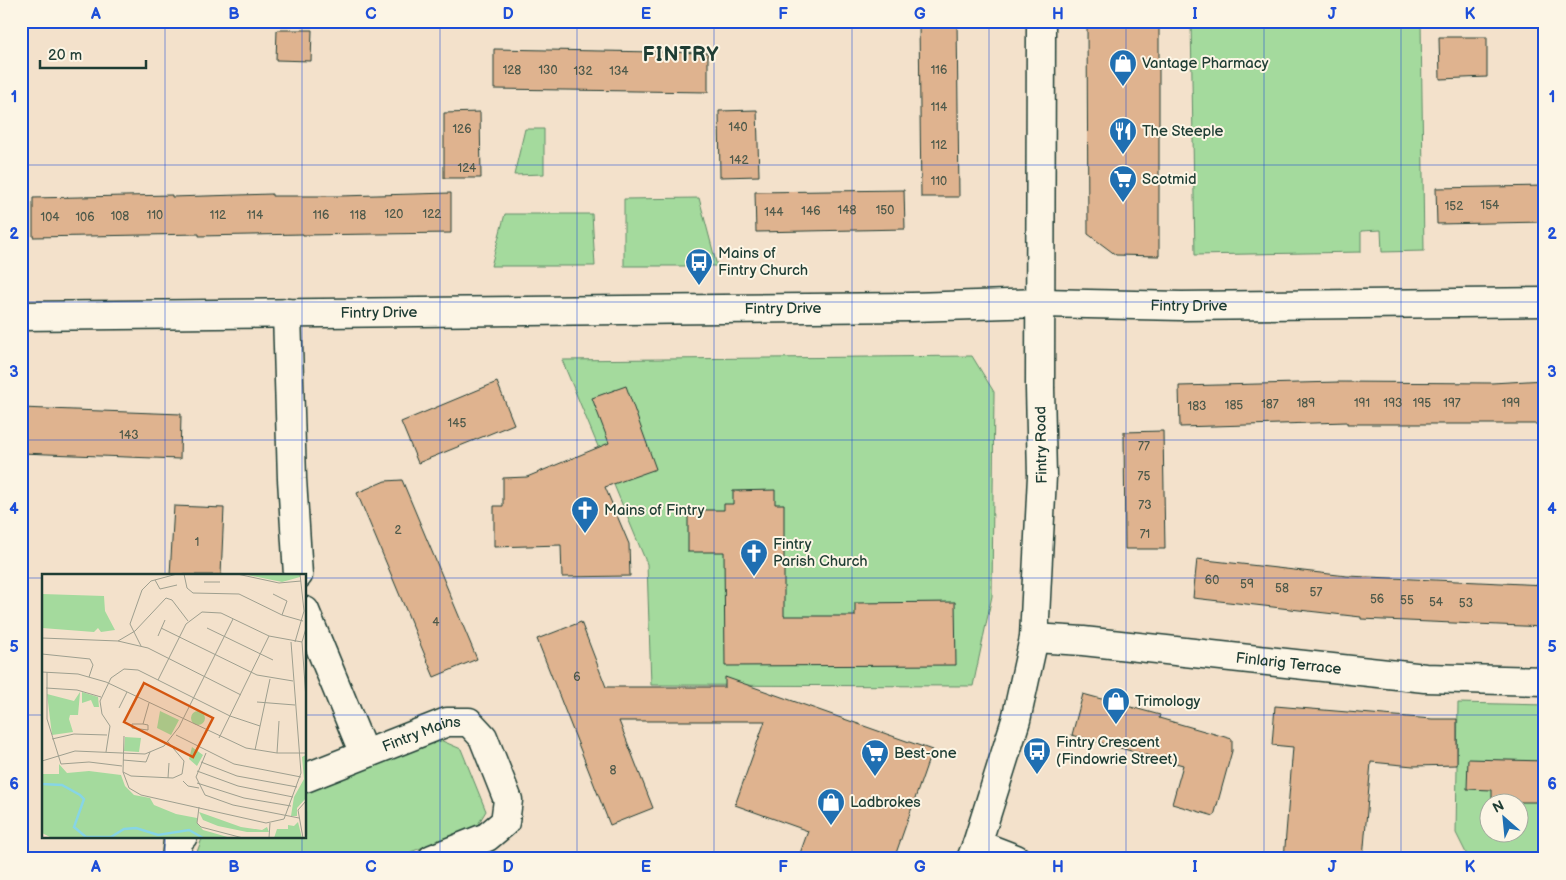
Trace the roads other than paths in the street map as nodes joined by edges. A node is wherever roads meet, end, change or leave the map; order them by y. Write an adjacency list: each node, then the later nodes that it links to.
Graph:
1 (1041, 21): 3 (street, Fintry Road)
2 (1545, 302): 3 (street, Fintry Drive)
3 (1040, 303): 4 (street, Fintry Drive); 8 (street, Fintry Road)
4 (287, 313): 5 (street, Fintry Drive); 6 (street)
5 (21, 316)
6 (298, 574)
7 (306, 613): 10 (street, Fintry Mains)
8 (1034, 638): 9 (street, Finlarig Terrace); 13 (street, Fintry Road)
9 (1545, 680)
10 (364, 754): 11 (street, Fintry Mains); 15 (street, Fintry Mains)
11 (306, 778)
12 (181, 838): 14 (street)
13 (974, 851): 16 (street)
14 (176, 859)
15 (432, 859)
16 (1016, 859)

